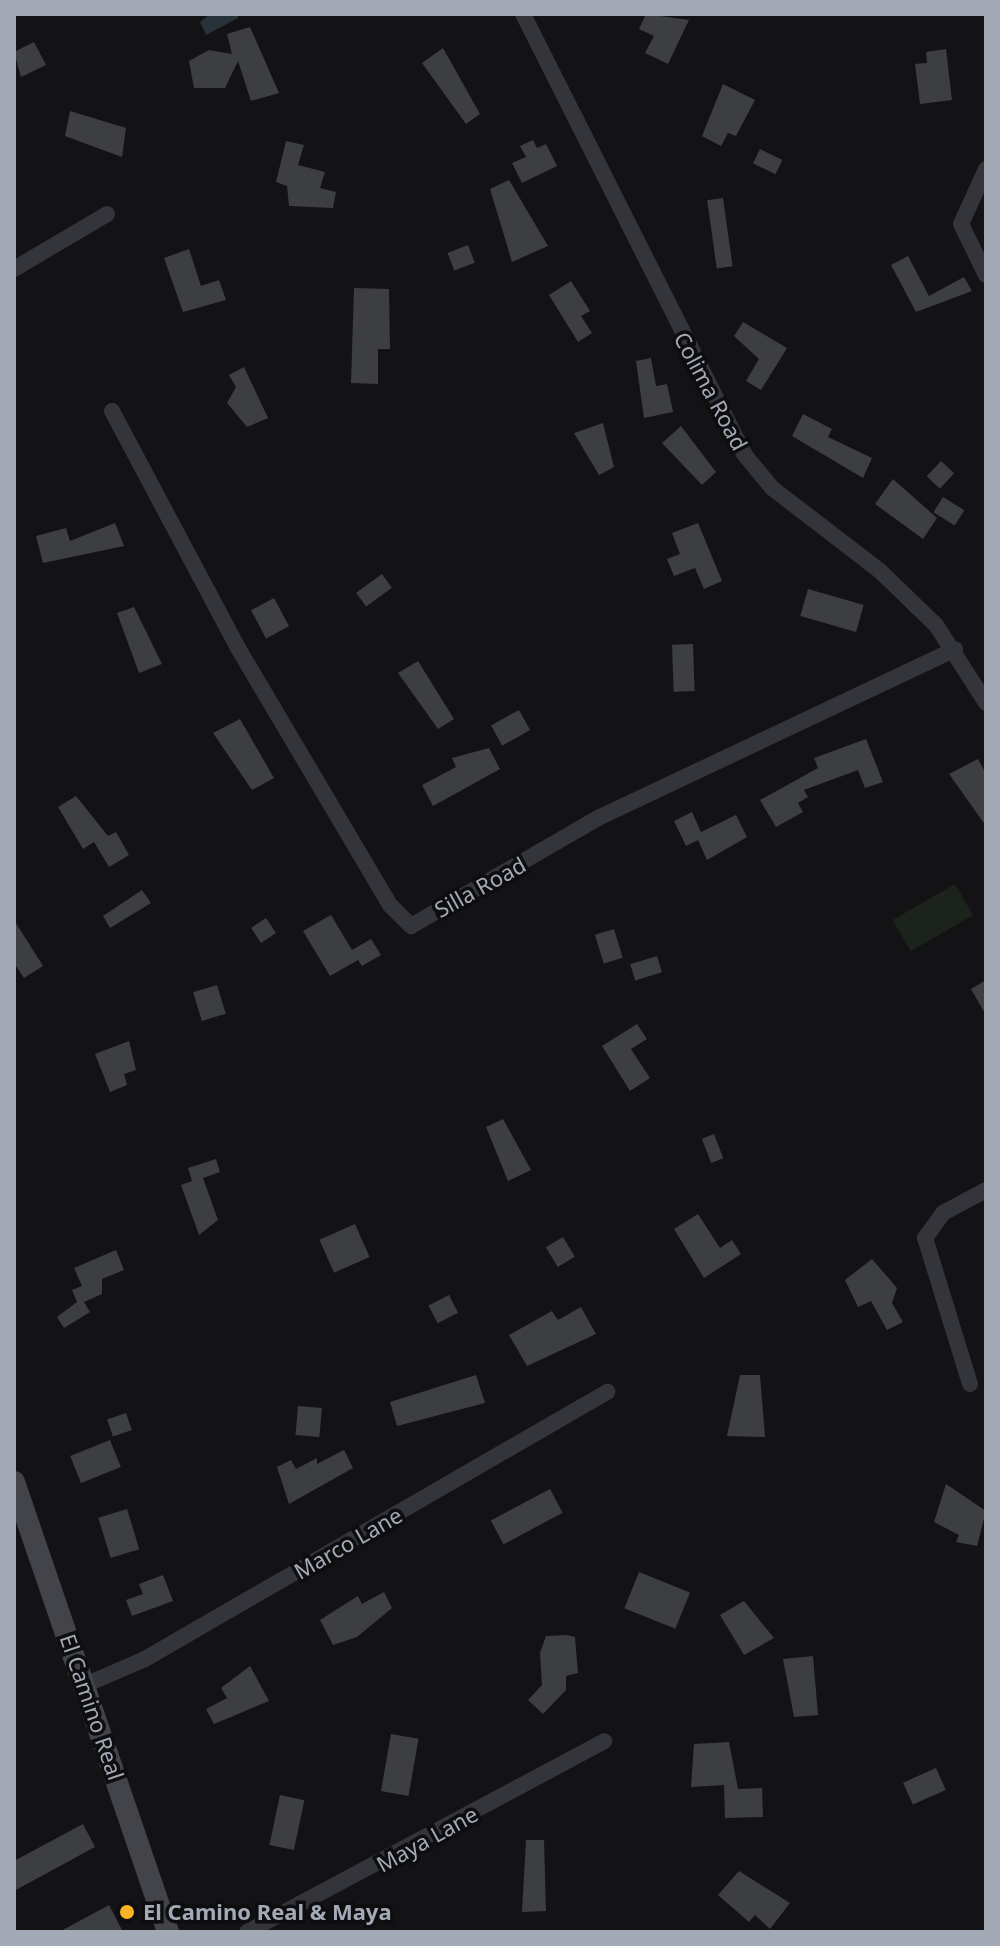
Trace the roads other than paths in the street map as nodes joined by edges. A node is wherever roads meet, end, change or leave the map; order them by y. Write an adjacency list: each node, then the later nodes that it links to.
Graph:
1 (523, 14): 7 (street, Colima Road)
2 (986, 169): 5 (street)
3 (107, 214): 4 (street)
4 (14, 269)
5 (986, 275)
6 (112, 411): 7 (street, Silla Road)
7 (955, 649): 8 (street, Colima Road)
8 (986, 703)
9 (986, 1190): 10 (street)
10 (970, 1384)
11 (607, 1392): 13 (street, Marco Lane)
12 (14, 1482): 13 (main road, El Camino Real)
13 (85, 1685): 15 (main road, El Camino Real)
14 (604, 1741): 16 (street, Maya Lane)
15 (168, 1932)
16 (247, 1932)

